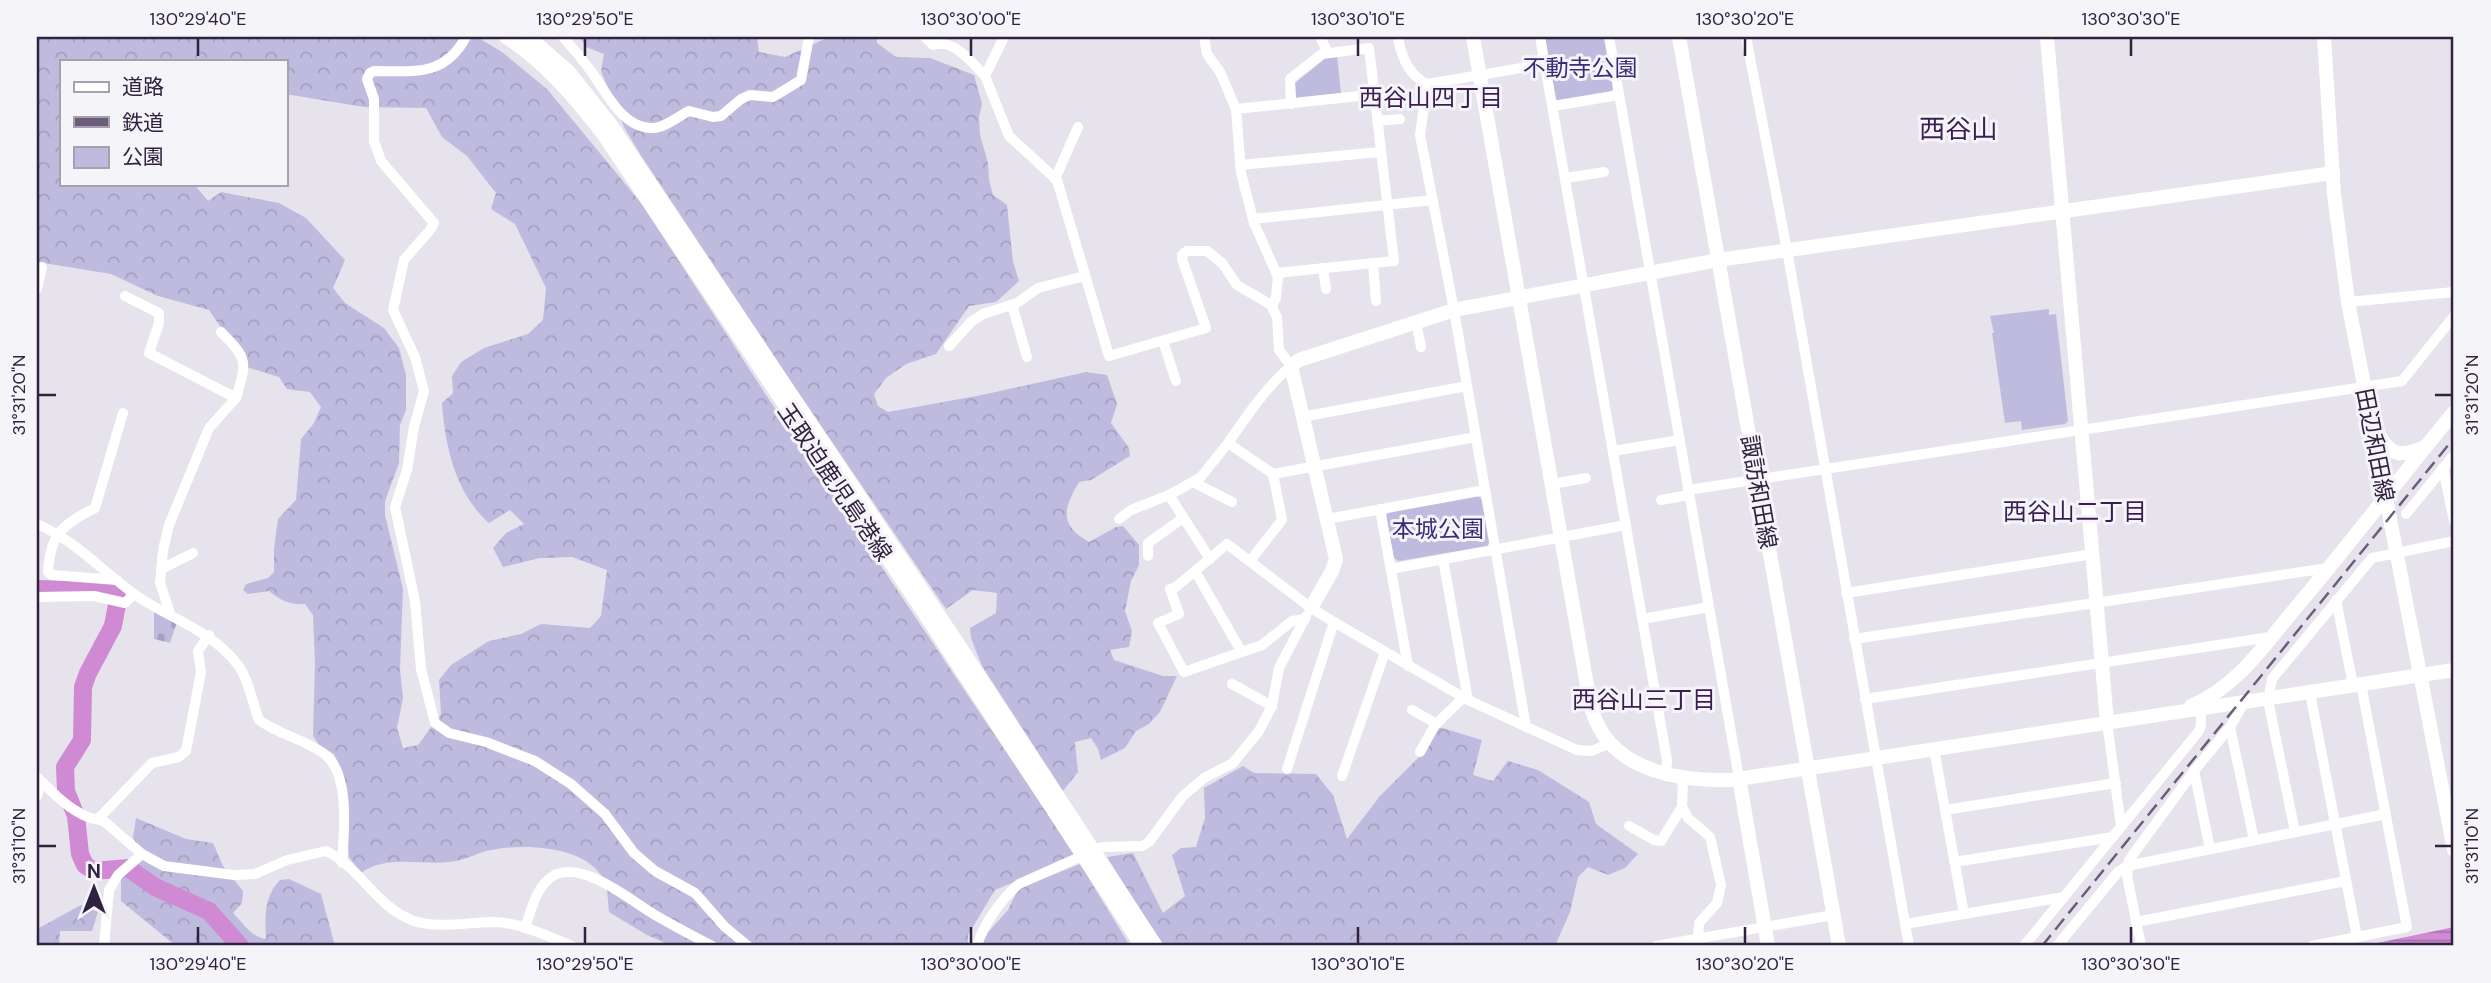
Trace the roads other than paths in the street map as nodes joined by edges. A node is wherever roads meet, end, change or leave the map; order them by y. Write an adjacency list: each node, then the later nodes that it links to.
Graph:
1 (466, 37): 202 (street)
2 (506, 37): 72 (street, 玉取迫鹿児島港線)
3 (529, 37): 72 (street, 玉取迫鹿児島港線)
4 (563, 37): 5 (street)
5 (809, 37)
6 (925, 37): 21 (street)
7 (1004, 37): 21 (street)
8 (1204, 37): 28 (street)
9 (1320, 37): 18 (street)
10 (1398, 37): 22 (street)
11 (1473, 37): 20 (street)
12 (1540, 37): 19 (street)
13 (1609, 37): 25 (street)
14 (1679, 37): 43 (street, 諏訪和田線)
15 (1746, 37): 42 (street)
16 (2047, 37): 40 (street)
17 (2324, 37): 35 (street, 田辺和田線)
18 (1328, 53): 24 (street); 26 (street)
19 (1545, 64): 20 (street); 27 (street)
20 (1480, 75): 22 (street); 55 (street)
21 (985, 76): 37 (street)
22 (1427, 84): 38 (street)
23 (1397, 92): 24 (street)
24 (1374, 95): 26 (street); 30 (street)
25 (1619, 95): 27 (street); 47 (street)
26 (1291, 104): 28 (street)
27 (1553, 106): 36 (street)
28 (1236, 109): 33 (street)
29 (1400, 119): 30 (street)
30 (1377, 121): 32 (street)
31 (1078, 127): 37 (street)
32 (1380, 152): 33 (street); 39 (street)
33 (1240, 165): 41 (street)
34 (1604, 172): 36 (street)
35 (2333, 173): 40 (street); 57 (street, 田辺和田線)
36 (1566, 178): 50 (street)
37 (1055, 179): 49 (street)
38 (1433, 200): 39 (street); 60 (street)
39 (1387, 205): 41 (street); 44 (street)
40 (2063, 212): 42 (street); 78 (street)
41 (1253, 219): 48 (street)
42 (1787, 250): 43 (street); 87 (street)
43 (1718, 260): 47 (street); 90 (street, 諏訪和田線)
44 (1373, 263): 46 (street); 56 (street)
45 (42, 267): 51 (street)
46 (1323, 268): 48 (street); 52 (street)
47 (1650, 272): 50 (street); 80 (street)
48 (1276, 273): 59 (street)
49 (1085, 276): 58 (street); 64 (street)
50 (1584, 284): 55 (street); 83 (street)
51 (37, 289)
52 (1326, 289)
53 (2454, 292): 57 (street)
54 (125, 296): 73 (street)
55 (1518, 297): 60 (street); 92 (street)
56 (1376, 301)
57 (2348, 302): 71 (street, 田辺和田線)
58 (1012, 305): 65 (street); 67 (street)
59 (1272, 307): 64 (street); 68 (street)
60 (1454, 310): 62 (street); 70 (street)
61 (2454, 316): 71 (street)
62 (1416, 322): 66 (street); 68 (street)
63 (221, 332): 73 (street)
64 (1163, 341): 69 (street)
65 (948, 346)
66 (1421, 348)
67 (1027, 357)
68 (1290, 366): 76 (street); 81 (street)
69 (1175, 381)
70 (1467, 386): 76 (street); 79 (street)
71 (2364, 387): 77 (street, 田辺和田線); 78 (street)
72 (782, 393): 188 (street, 玉取迫鹿児島港線)
73 (236, 398): 119 (street)
74 (2454, 412): 82 (street)
75 (123, 413): 107 (street)
76 (1302, 416): 85 (street)
77 (2371, 421): 82 (street); 96 (street, 田辺和田線)
78 (2082, 430): 87 (street); 113 (street)
79 (1476, 437): 85 (street); 93 (street)
80 (1680, 440): 83 (street); 94 (street)
81 (1228, 443): 88 (street); 91 (street)
82 (2426, 446): 96 (street)
83 (1613, 451): 106 (street)
84 (2454, 455): 86 (street)
85 (1314, 466): 88 (street); 103 (street)
86 (2443, 468): 100 (street); 104 (street)
87 (1825, 469): 90 (street); 123 (street)
88 (1273, 474): 117 (street)
89 (1586, 478): 92 (street)
90 (1756, 479): 94 (street); 162 (street, 諏訪和田線)
91 (1193, 482): 95 (street); 98 (street)
92 (1552, 484): 108 (street)
93 (1485, 490): 99 (street); 110 (street)
94 (1689, 492): 97 (street); 128 (street)
95 (1169, 495): 101 (street); 102 (street)
96 (2385, 496): 112 (street, 田辺和田線); 118 (street)
97 (1661, 500)
98 (1233, 502)
99 (1380, 509): 103 (street); 120 (street)
100 (2406, 514)
101 (1184, 518): 114 (street); 115 (street)
102 (1119, 519)
103 (1327, 519): 130 (street)
104 (2454, 520)
105 (37, 524): 107 (street)
106 (1626, 525): 108 (street); 131 (street)
107 (57, 532): 122 (street); 122 (street)
108 (1561, 537): 110 (street); 158 (street)
109 (2454, 541): 112 (street)
110 (1495, 550): 116 (street); 156 (street)
111 (193, 552): 119 (street)
112 (2396, 552): 126 (street); 141 (street, 田辺和田線)
113 (2093, 554): 123 (street); 127 (street)
114 (1147, 556)
115 (1209, 559): 117 (street); 121 (street)
116 (1443, 559): 120 (street); 146 (street)
117 (1250, 561): 130 (street)
118 (2328, 568): 127 (street); 134 (street)
119 (161, 569): 129 (street)
120 (1391, 569): 139 (street)
121 (1195, 571): 136 (street); 136 (street)
122 (117, 580): 124 (street)
123 (1846, 593): 135 (street)
124 (134, 594): 125 (street); 129 (street)
125 (37, 597)
126 (2336, 600): 144 (street); 148 (street)
127 (2097, 602): 135 (street); 138 (street)
128 (1709, 607): 131 (street); 167 (street)
129 (170, 613): 133 (street)
130 (1308, 613): 132 (street); 136 (street); 150 (street)
131 (1643, 619): 165 (street)
132 (1334, 622): 137 (street); 163 (street)
133 (209, 635): 175 (street); 186 (street)
134 (2270, 637): 138 (street); 142 (street)
135 (1854, 639): 147 (street)
136 (1241, 651)
137 (1385, 652): 139 (street); 166 (street)
138 (2102, 662): 147 (street); 154 (street)
139 (1408, 666): 146 (street)
140 (2454, 670): 141 (street)
141 (2419, 675): 144 (street); 183 (street, 田辺和田線)
142 (2236, 677): 149 (street); 153 (street)
143 (1232, 684): 150 (street)
144 (2357, 685): 145 (street); 174 (street)
145 (2310, 693): 148 (street); 176 (street)
146 (1465, 699): 155 (street); 156 (street)
147 (1865, 699): 161 (street)
148 (2268, 700): 149 (street); 179 (street)
149 (2239, 704): 151 (street); 157 (street)
150 (1272, 706): 203 (street)
151 (2201, 709): 153 (street); 178 (street)
152 (1412, 710): 155 (street)
153 (2172, 713): 154 (street)
154 (2108, 722): 159 (street); 170 (street)
155 (1437, 723): 160 (street)
156 (1526, 727): 158 (street)
157 (2230, 727): 164 (street); 181 (street)
158 (1610, 743): 165 (street)
159 (1934, 748): 161 (street); 173 (street)
160 (1420, 752)
161 (1875, 758): 162 (street); 194 (street)
162 (1807, 768): 167 (street); 192 (street, 諏訪和田線)
163 (1287, 769)
164 (2194, 771): 182 (street); 187 (street)
165 (1666, 774): 168 (street)
166 (1342, 776)
167 (1739, 778): 168 (street); 195 (street)
168 (1683, 779): 172 (street)
169 (40, 781): 171 (street); 175 (street)
170 (2116, 783): 173 (street); 178 (street)
171 (37, 796)
172 (1682, 807): 177 (street); 198 (street)
173 (1945, 810): 185 (street)
174 (2386, 814): 176 (street); 197 (street)
175 (99, 818): 184 (street)
176 (2335, 824): 179 (street); 189 (street)
177 (1629, 826)
178 (2121, 826): 180 (street)
179 (2295, 832): 181 (street)
180 (2113, 837): 185 (street); 190 (street)
181 (2254, 840): 182 (street)
182 (2210, 849): 187 (street)
183 (2454, 850)
184 (140, 856): 186 (street); 199 (street)
185 (1954, 862): 191 (street)
186 (342, 863): 196 (street)
187 (2127, 866): 193 (street); 211 (street)
188 (1101, 871): 204 (street, 玉取迫鹿児島港線); 205 (street, 玉取迫鹿児島港線)
189 (2346, 881): 193 (street); 197 (street)
190 (2064, 897): 191 (street); 210 (street)
191 (1964, 914): 194 (street)
192 (1833, 915): 195 (street); 208 (street, 諏訪和田線)
193 (2136, 922): 212 (street)
194 (1905, 923): 209 (street)
195 (1765, 927): 198 (street); 207 (street)
196 (525, 928): 200 (street); 201 (street)
197 (2357, 937): 213 (street)
198 (1698, 939): 206 (street)
199 (104, 946)
200 (572, 946)
201 (712, 946)
202 (748, 946)
203 (977, 946)
204 (1142, 946)
205 (1156, 946)
206 (1656, 946)
207 (1768, 946)
208 (1839, 946)
209 (1909, 946)
210 (2024, 946)
211 (2057, 946)
212 (2141, 946)
213 (2312, 946)

